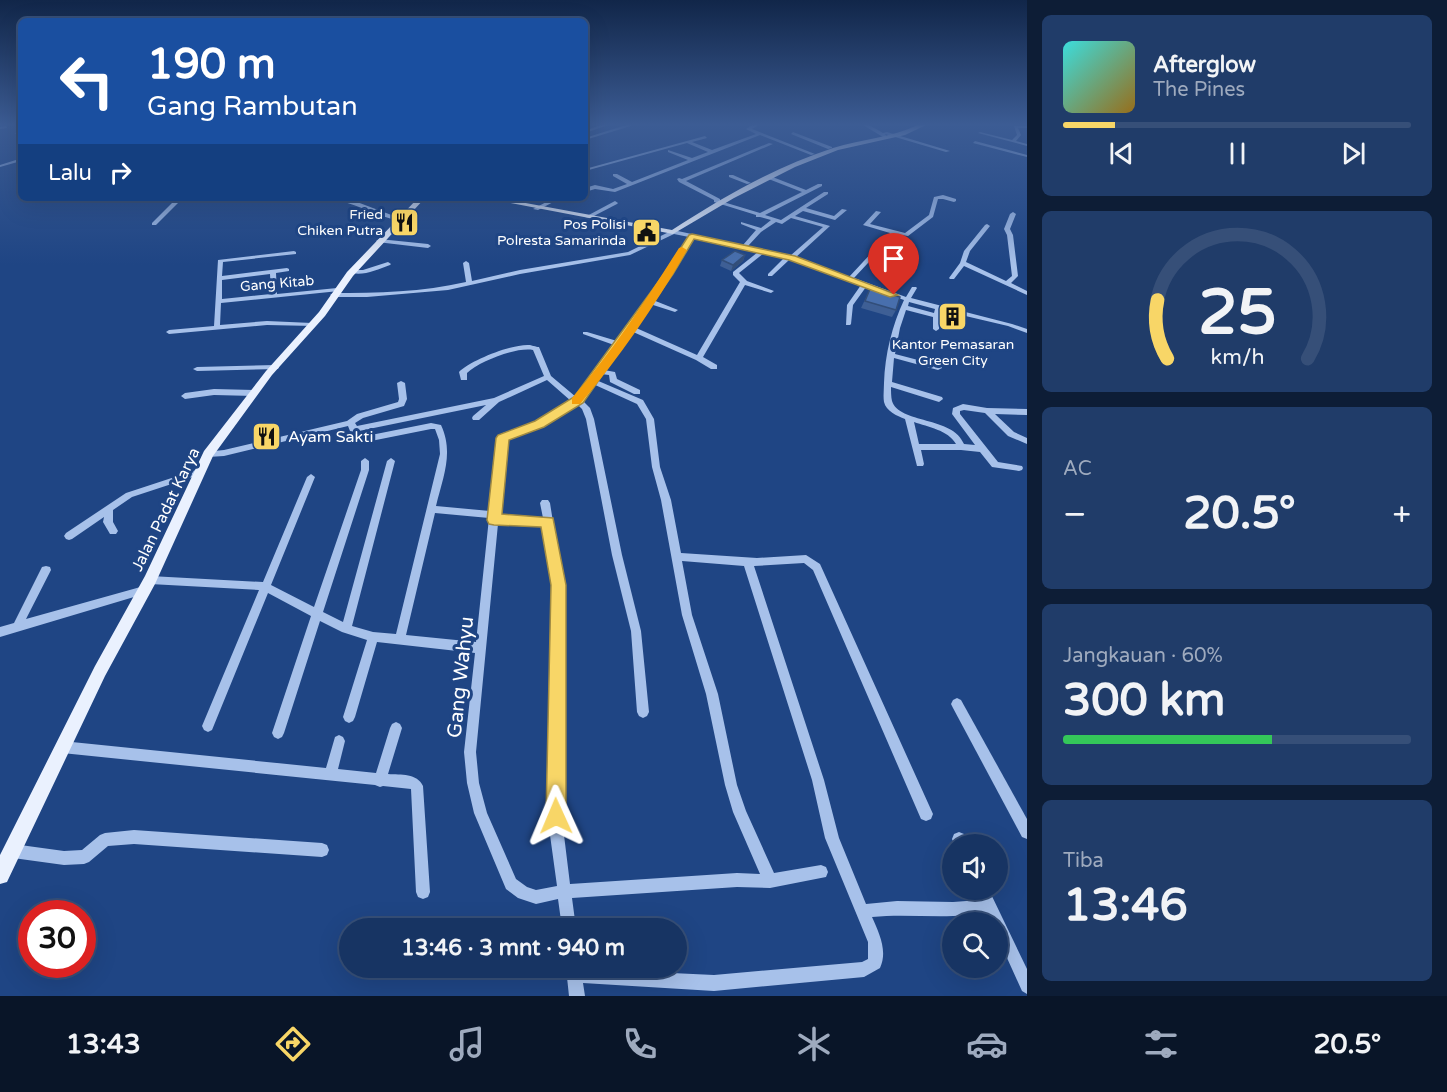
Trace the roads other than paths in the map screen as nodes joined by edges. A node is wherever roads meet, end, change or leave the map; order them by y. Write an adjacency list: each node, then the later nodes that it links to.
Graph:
1 (662, 171): 8 (street)
2 (699, 171): 20 (street)
3 (775, 171): 9 (main road)
4 (781, 171): 7 (main road)
5 (615, 175): 8 (street)
6 (731, 176): 9 (street)
7 (768, 177): 12 (street); 20 (main road)
8 (630, 183): 11 (street)
9 (750, 183): 20 (main road)
10 (820, 185): 12 (street)
11 (588, 189)
12 (806, 192): 27 (street)
13 (826, 193): 23 (street)
14 (954, 200): 39 (street)
15 (177, 201): 33 (street)
16 (353, 201): 30 (street)
17 (419, 201): 30 (main road, Jalan Padat Karya)
18 (504, 201): 22 (main road)
19 (552, 201): 22 (street)
20 (718, 201): 27 (street); 37 (main road)
21 (615, 203): 28 (street)
22 (536, 209): 28 (main road)
23 (803, 209): 24 (street); 29 (street)
24 (844, 210)
25 (878, 212): 34 (street)
26 (1013, 214): 59 (street)
27 (758, 216): 31 (street)
28 (588, 217): 37 (main road)
29 (792, 217): 31 (street); 46 (street)
30 (399, 219): 41 (main road, Jalan Padat Karya)
31 (777, 221): 36 (street)
32 (743, 223): 36 (street)
33 (154, 224)
34 (866, 225): 38 (street); 39 (street)
35 (987, 226): 48 (street)
36 (760, 229): 43 (street)
37 (670, 232): 40 (street); 60 (street, Gang Kitab)
38 (857, 232)
39 (894, 232): 57 (street)
40 (692, 236): 43 (street); 68 (street, Gang Wahyu)
41 (379, 241): 42 (street); 52 (main road, Jalan Padat Karya)
42 (428, 246)
43 (745, 246): 44 (street)
44 (763, 251): 46 (street); 58 (street)
45 (294, 254): 55 (street)
46 (790, 258): 54 (street); 57 (street)
47 (466, 263): 60 (street)
48 (963, 263): 56 (street); 59 (street)
49 (388, 264): 52 (street)
50 (287, 270): 51 (street)
51 (273, 272): 55 (street); 66 (street)
52 (351, 272): 65 (main road, Jalan Padat Karya)
53 (456, 275): 60 (street)
54 (770, 275)
55 (220, 278): 67 (street)
56 (952, 278)
57 (849, 280): 61 (street)
58 (743, 282): 63 (street); 85 (street)
59 (1007, 283): 64 (street)
60 (466, 284): 65 (street, Gang Kitab)
61 (864, 285): 69 (street); 74 (street)
62 (914, 288): 69 (street)
63 (771, 291)
64 (1027, 292)
65 (335, 293): 66 (street, Gang Kitab); 75 (main road, Jalan Padat Karya)
66 (274, 295): 67 (street, Gang Kitab)
67 (219, 301): 77 (street)
68 (649, 301): 70 (street); 78 (street, Gang Wahyu)
69 (905, 303): 71 (street); 84 (street)
70 (675, 310)
71 (937, 312): 72 (street); 76 (street); 79 (street)
72 (962, 323)
73 (1027, 323): 76 (street)
74 (848, 324)
75 (312, 325): 77 (street); 86 (main road, Jalan Padat Karya)
76 (1010, 325): 80 (street)
77 (217, 327): 81 (street)
78 (630, 328): 83 (street, Gang Wahyu); 85 (street)
79 (936, 328)
80 (1027, 331)
81 (169, 332)
82 (585, 333): 83 (street)
83 (619, 344): 90 (street, Gang Wahyu)
84 (891, 355): 88 (street); 95 (street)
85 (699, 358): 87 (street)
86 (275, 367): 89 (street); 97 (main road, Jalan Padat Karya)
87 (714, 367)
88 (938, 368)
89 (197, 369)
90 (600, 371): 93 (street, Gang Wahyu); 96 (street)
91 (548, 377): 92 (street); 100 (street); 101 (street)
92 (464, 378)
93 (593, 381): 101 (street, Gang Wahyu); 125 (street)
94 (401, 383): 106 (street)
95 (888, 383): 99 (street); 105 (street)
96 (637, 392)
97 (254, 393): 98 (street); 111 (main road, Jalan Padat Karya)
98 (185, 396)
99 (939, 399)
100 (496, 400): 104 (street); 106 (street)
101 (577, 401): 121 (street, Gang Wahyu); 138 (street)
102 (987, 411): 103 (street); 107 (street); 110 (street)
103 (1027, 412)
104 (476, 418)
105 (909, 418): 108 (street); 109 (street)
106 (352, 426): 111 (street); 120 (street)
107 (1027, 441)
108 (917, 447): 109 (street); 114 (street)
109 (961, 447): 110 (street)
110 (982, 449): 115 (street)
111 (208, 454): 116 (main road, Jalan Padat Karya)
112 (366, 461): 130 (street)
113 (392, 461): 132 (street)
114 (921, 464)
115 (1020, 468)
116 (199, 472): 119 (street); 128 (main road, Jalan Padat Karya)
117 (311, 477): 129 (street)
118 (545, 503): 122 (street)
119 (109, 509): 123 (street); 124 (street)
120 (432, 509): 121 (street); 135 (street)
121 (495, 517): 122 (street); 136 (street, Gang Wahyu)
122 (548, 522): 154 (street)
123 (113, 531)
124 (69, 536)
125 (677, 556): 126 (street); 153 (street)
126 (748, 563): 147 (street); 158 (street)
127 (46, 570): 131 (street)
128 (147, 585): 129 (street); 131 (street); 144 (main road, Jalan Padat Karya)
129 (264, 586): 130 (street); 140 (street)
130 (317, 614): 132 (street); 142 (street)
131 (18, 625): 133 (street)
132 (346, 629): 134 (street)
133 (0, 632)
134 (373, 637): 135 (street); 139 (street)
135 (400, 640): 136 (street)
136 (482, 648): 154 (street, Gang Wahyu)
137 (957, 704): 148 (street)
138 (643, 712)
139 (349, 717)
140 (208, 726)
141 (396, 728): 146 (street)
142 (278, 733)
143 (339, 741): 145 (street)
144 (62, 747): 145 (street); 150 (main road, Jalan Padat Karya)
145 (330, 775): 146 (street)
146 (380, 781): 155 (street)
147 (926, 814)
148 (1027, 832)
149 (322, 850): 150 (street)
150 (13, 851): 152 (main road, Jalan Padat Karya)
151 (821, 872): 153 (street, Gang Wahyu)
152 (0, 875)
153 (770, 881): 154 (street, Gang Wahyu)
154 (565, 891): 160 (street)
155 (423, 892)
156 (987, 900): 157 (street)
157 (991, 908): 158 (street); 159 (street)
158 (864, 911): 163 (street)
159 (993, 912)
160 (568, 918)
161 (1008, 945): 164 (street)
162 (575, 978): 165 (street)
163 (656, 978)
164 (1027, 986)
165 (577, 996)

